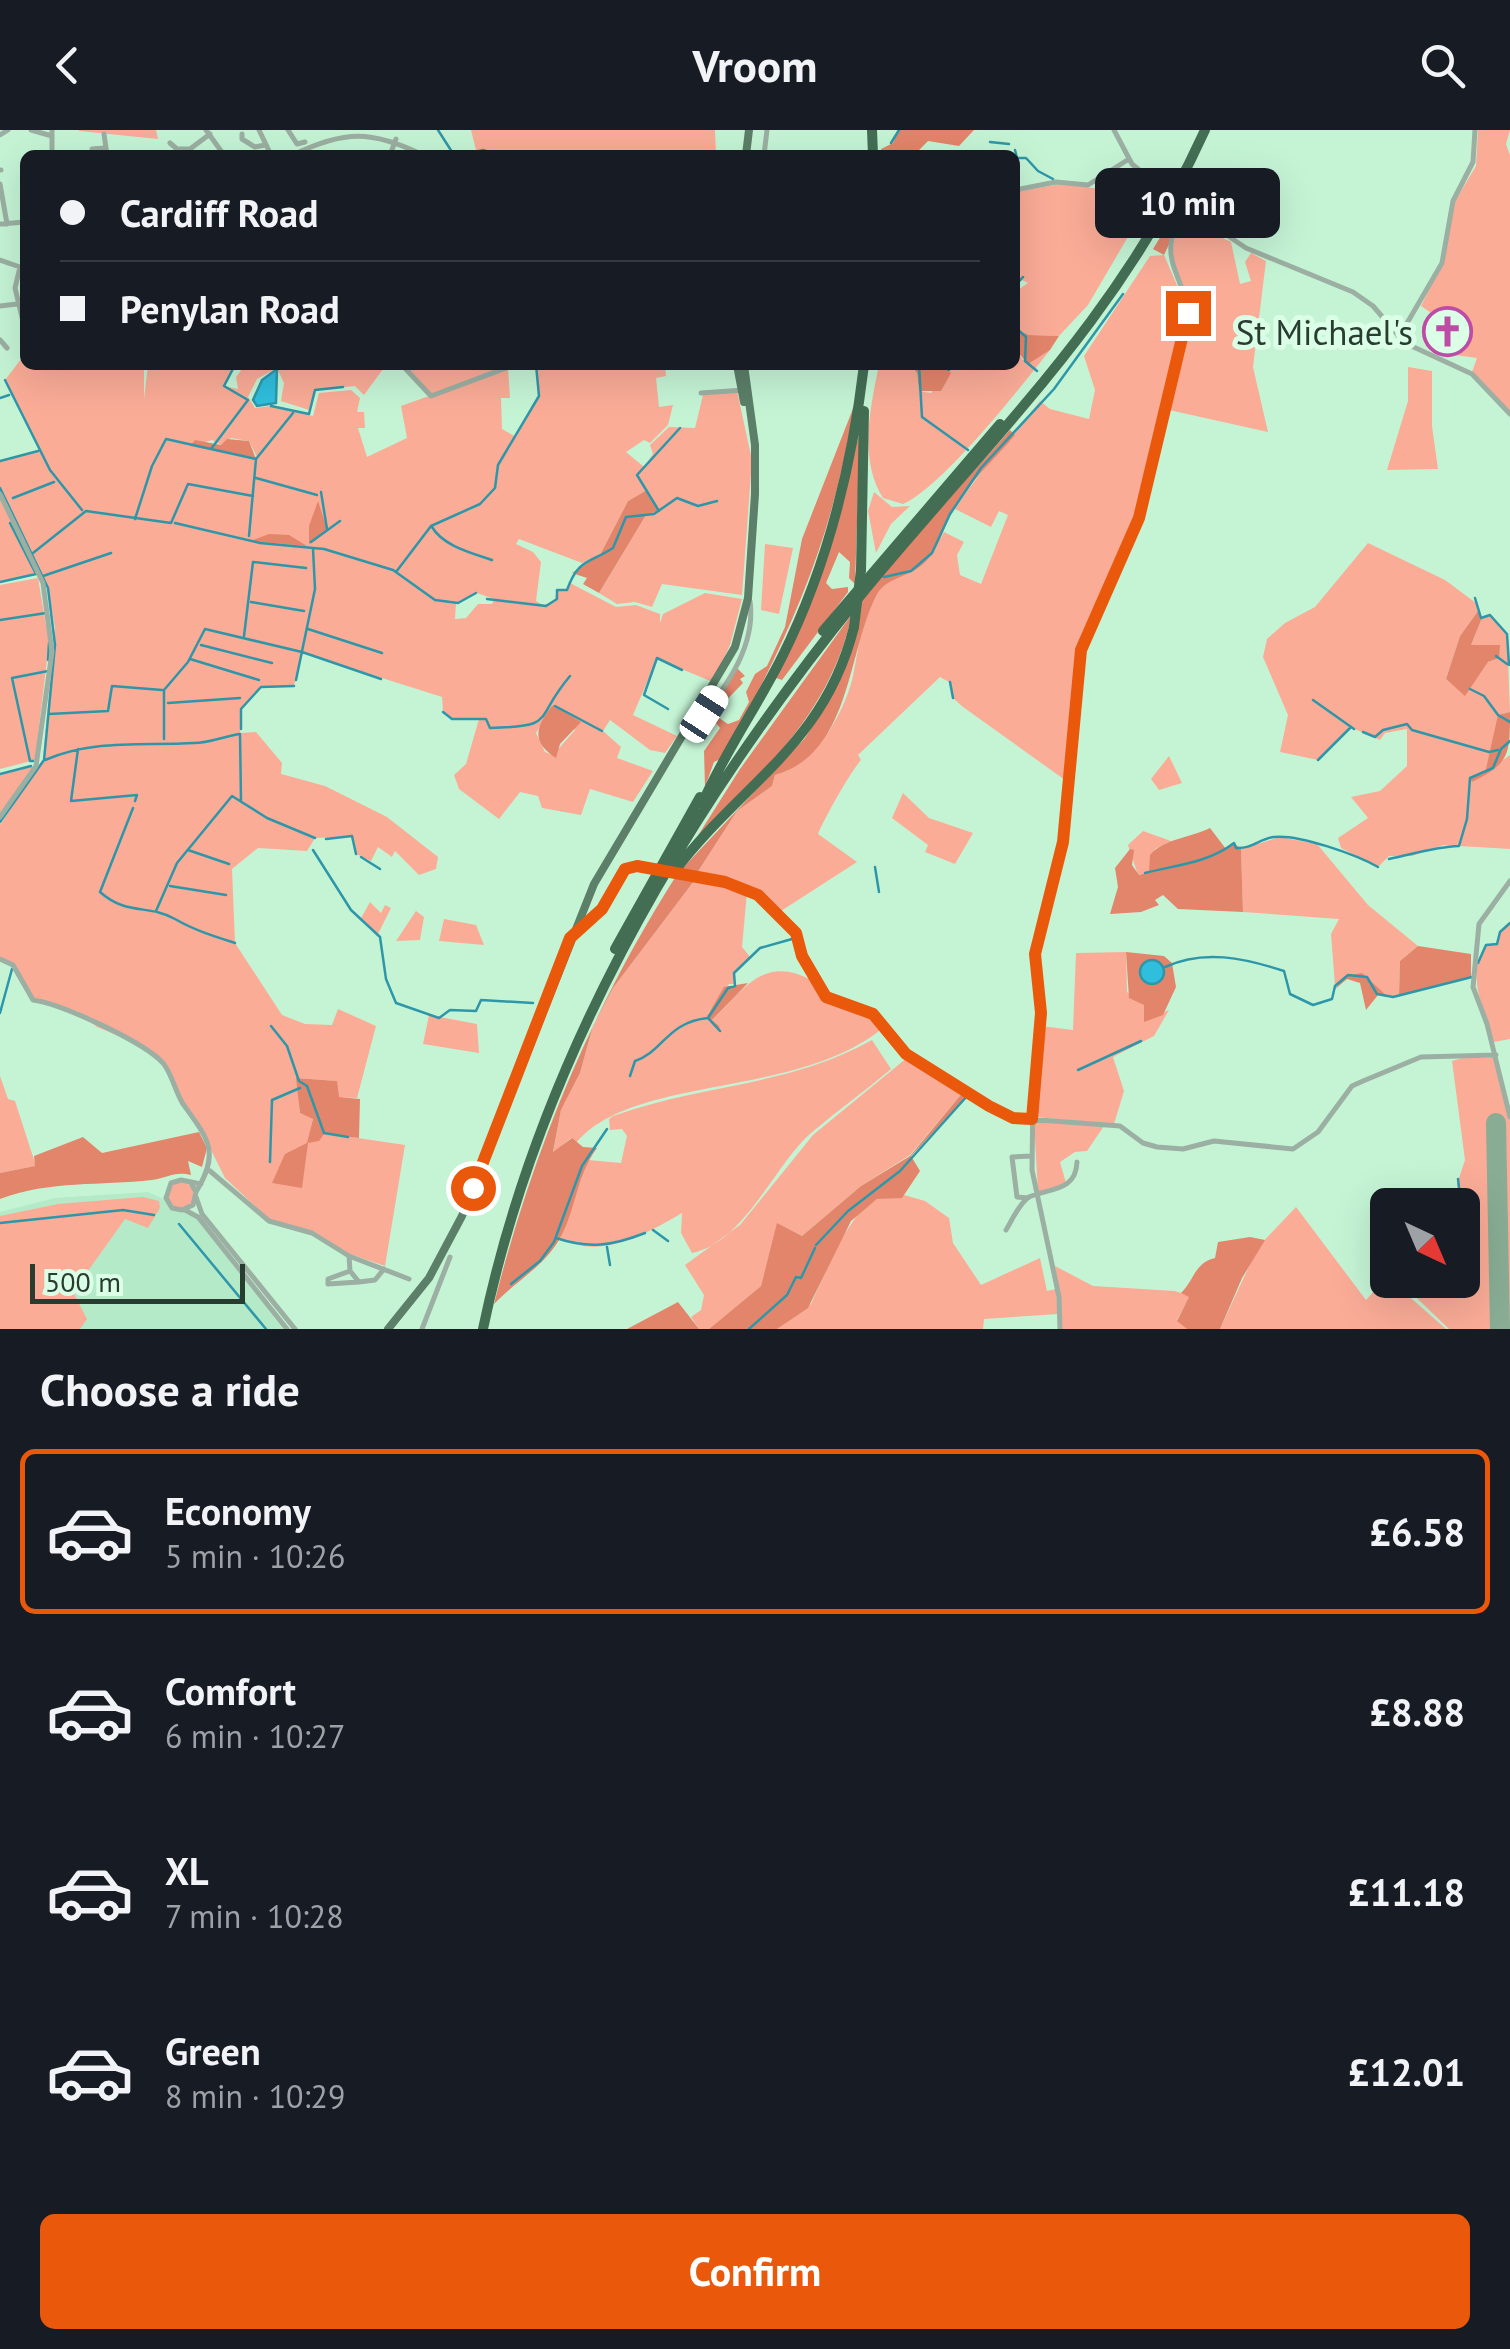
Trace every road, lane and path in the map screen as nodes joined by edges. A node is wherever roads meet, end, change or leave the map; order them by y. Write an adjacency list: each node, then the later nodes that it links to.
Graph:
1 (8, 130): 12 (street)
2 (31, 130): 9 (street)
3 (288, 130): 14 (street)
4 (1114, 130): 24 (street)
5 (1202, 130): 44 (highway); 49 (highway)
6 (1475, 130): 33 (street)
7 (262, 131): 15 (street)
8 (208, 132): 17 (street)
9 (52, 133)
10 (104, 134): 19 (street)
11 (242, 134): 15 (street)
12 (0, 135)
13 (396, 138): 21 (street); 22 (street); 23 (street)
14 (305, 142)
15 (265, 144): 20 (street)
16 (91, 149): 18 (street)
17 (172, 149)
18 (98, 150)
19 (106, 150)
20 (268, 150)
21 (303, 150)
22 (392, 150)
23 (415, 150)
24 (1129, 159): 26 (street); 27 (street, bridge)
25 (0, 184): 28 (street)
26 (1020, 189)
27 (1188, 210): 33 (street); 54 (street)
28 (3, 224)
29 (0, 260): 30 (street)
30 (17, 304): 31 (street); 32 (street)
31 (0, 306)
32 (20, 314)
33 (1399, 337): 41 (street)
34 (407, 370): 35 (street)
35 (501, 370)
36 (739, 370): 39 (main road)
37 (866, 370): 43 (highway)
38 (867, 370): 46 (highway, bridge)
39 (744, 390): 40 (street); 48 (main road)
40 (701, 393)
41 (1510, 414)
42 (0, 494): 45 (street)
43 (754, 709): 44 (highway); 49 (highway)
44 (702, 804): 49 (highway)
45 (0, 817)
46 (684, 859): 49 (highway); 52 (highway)
47 (1510, 882): 51 (street)
48 (570, 938): 54 (street, bridge); 74 (main road)
49 (618, 950): 52 (highway); 71 (highway)
50 (0, 959): 57 (street)
51 (1496, 1055): 53 (street); 54 (street)
52 (550, 1106): 71 (highway)
53 (1510, 1117)
54 (1032, 1119): 55 (street)
55 (1032, 1157): 61 (street); 62 (street)
56 (1076, 1162): 61 (street)
57 (210, 1172): 59 (street); 65 (street)
58 (191, 1184): 59 (street); 60 (street); 63 (street)
59 (201, 1184): 60 (street)
60 (196, 1194): 63 (street); 73 (street)
61 (1037, 1196): 62 (street); 77 (street)
62 (1028, 1198): 64 (street)
63 (185, 1210): 72 (street)
64 (1006, 1230)
65 (349, 1256): 67 (street); 68 (street)
66 (450, 1257): 75 (street)
67 (384, 1269): 69 (street); 70 (street)
68 (350, 1271): 70 (street); 70 (street)
69 (410, 1279)
70 (359, 1282)
71 (485, 1305): 76 (highway)
72 (287, 1329)
73 (295, 1329)
74 (388, 1329)
75 (422, 1329)
76 (480, 1329)
77 (1060, 1329)

